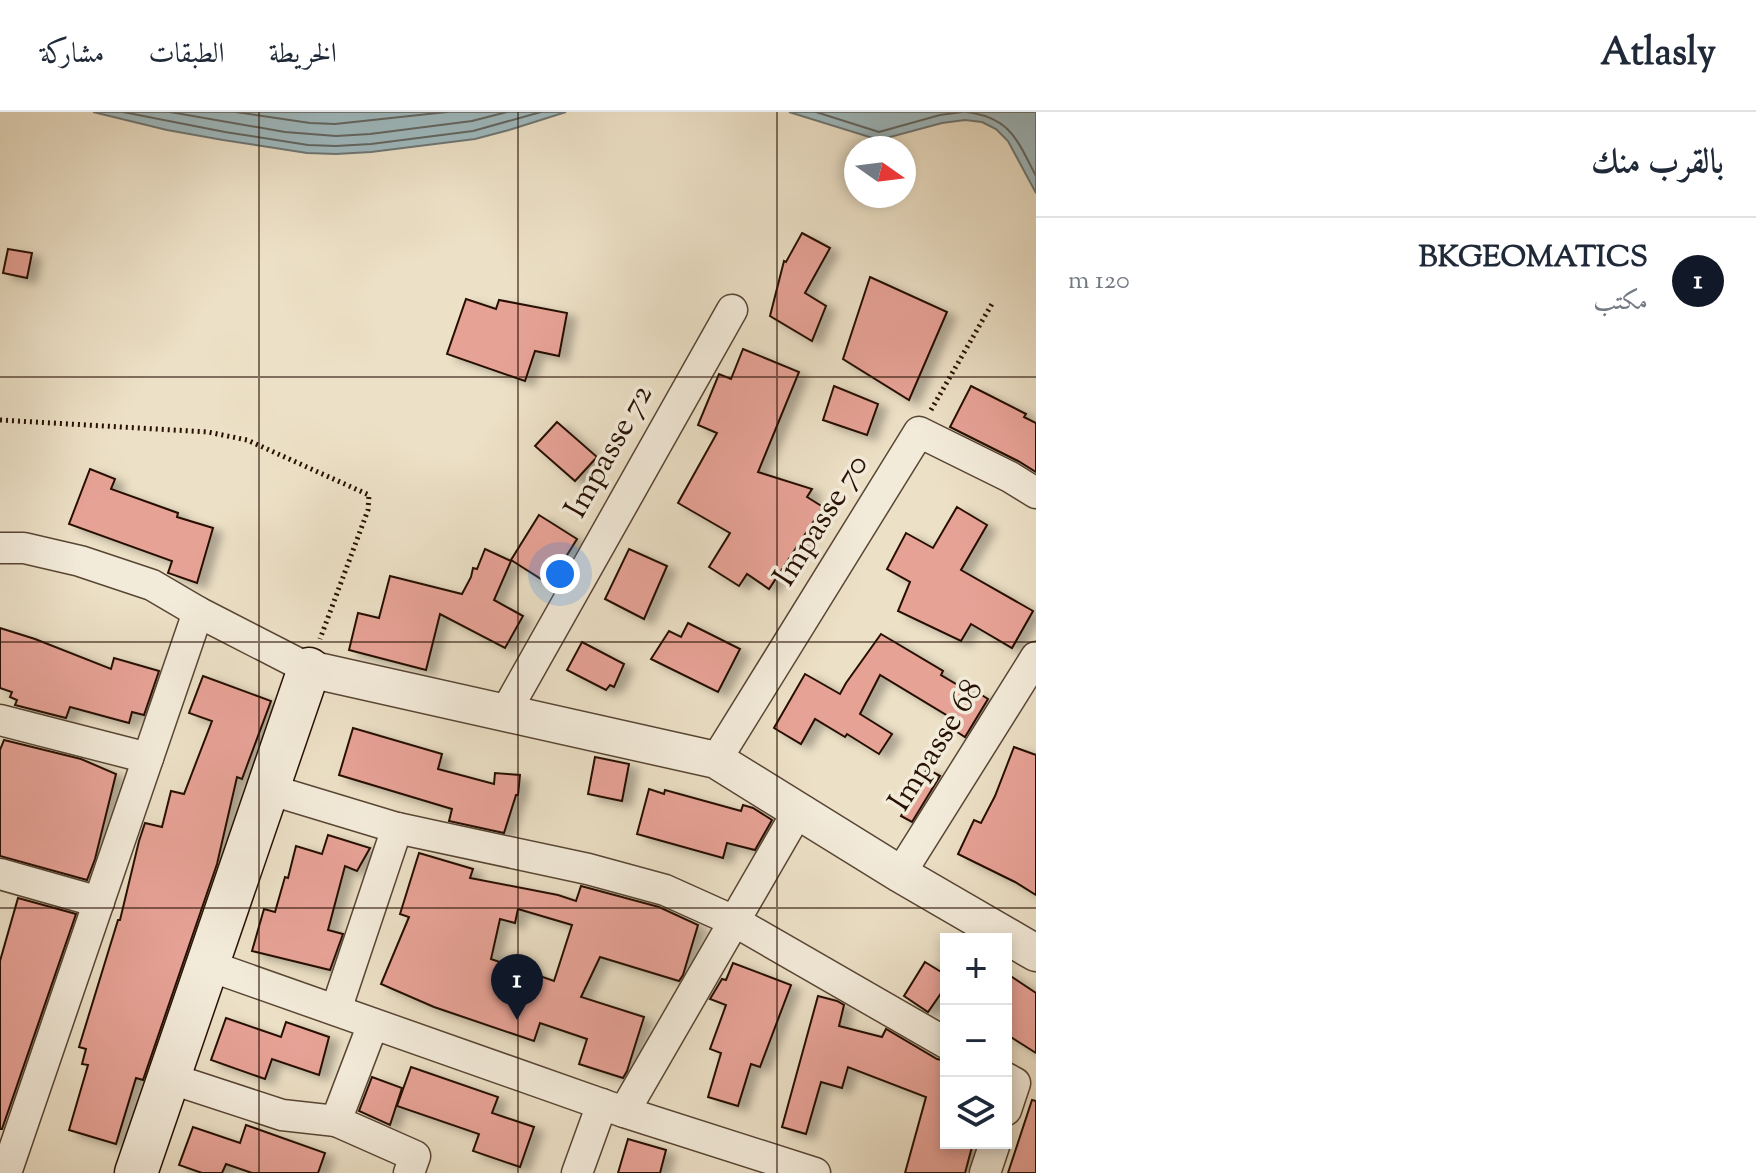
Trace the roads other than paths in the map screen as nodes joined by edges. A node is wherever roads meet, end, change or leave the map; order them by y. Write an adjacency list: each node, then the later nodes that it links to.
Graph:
1 (732, 310): 7 (street, Impasse 72)
2 (1036, 493): 10 (street, Impasse 70)
3 (0, 548): 4 (street)
4 (198, 612): 6 (street); 9 (street)
5 (1036, 657): 15 (street, Impasse 68)
6 (309, 669): 7 (street); 11 (main road)
7 (505, 713): 10 (street)
8 (0, 720): 9 (street)
9 (148, 758): 16 (street)
10 (716, 760): 12 (street)
11 (268, 789): 13 (street); 19 (main road)
12 (798, 811): 15 (street); 17 (street)
13 (397, 828): 17 (street); 20 (street)
14 (0, 874): 16 (street)
15 (900, 874): 18 (street)
16 (99, 902): 28 (street)
17 (734, 921): 22 (street); 24 (street)
18 (1036, 953)
19 (207, 965): 20 (street); 23 (main road)
20 (336, 1010): 21 (street)
21 (373, 1024): 24 (street); 25 (street)
22 (940, 1040)
23 (169, 1078): 25 (street); 29 (main road)
24 (613, 1108): 27 (street); 31 (street)
25 (336, 1121): 30 (street)
26 (993, 1149): 33 (street)
27 (779, 1168): 32 (street)
28 (6, 1173)
29 (136, 1173)
30 (409, 1173)
31 (577, 1173)
32 (815, 1173)
33 (985, 1173)

